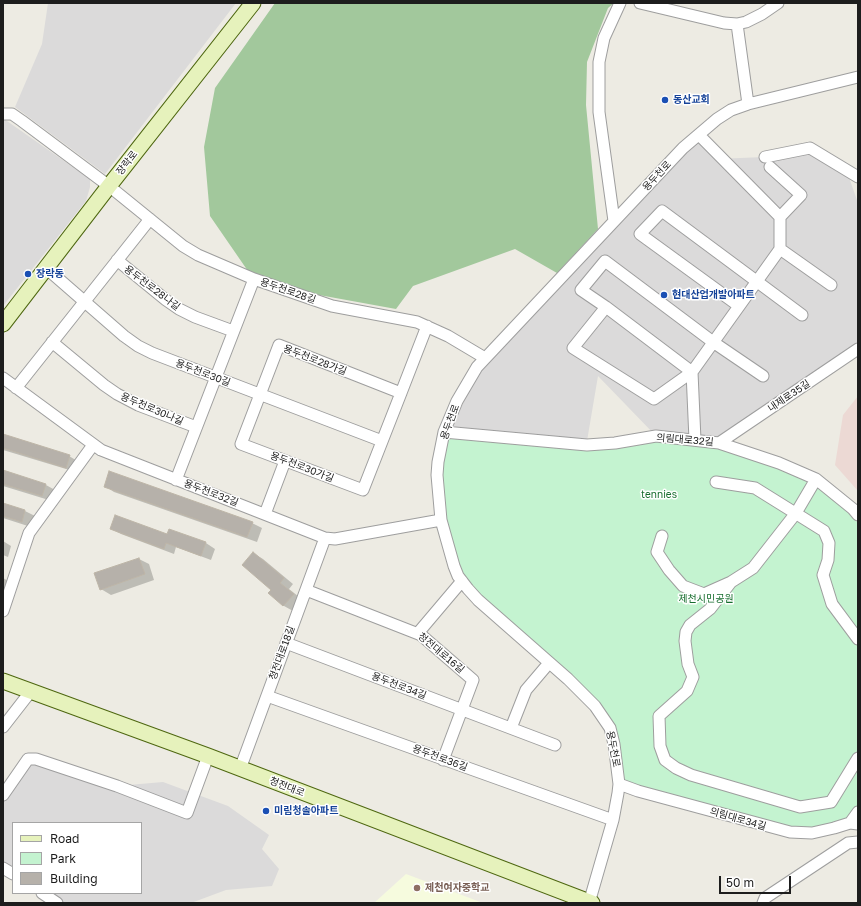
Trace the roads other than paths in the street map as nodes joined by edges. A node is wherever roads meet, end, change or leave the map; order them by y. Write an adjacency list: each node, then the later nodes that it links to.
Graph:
1 (253, 3): 13 (street, 장락로)
2 (620, 3): 16 (street)
3 (640, 3): 5 (street)
4 (778, 3): 5 (street)
5 (737, 24): 7 (street)
6 (858, 77): 7 (street, 용두천로)
7 (748, 104): 9 (street, 용두천로)
8 (3, 114): 13 (street, 용두천로28길)
9 (699, 134): 14 (street); 16 (street, 용두천로)
10 (765, 157): 12 (street)
11 (770, 167): 14 (street)
12 (858, 177)
13 (109, 186): 15 (street, 용두천로28길); 19 (street, 장락로)
14 (780, 216): 17 (street)
15 (150, 219): 18 (street); 20 (street, 용두천로28길)
16 (614, 221): 33 (street, 용두천로)
17 (780, 248): 21 (street); 22 (street)
18 (117, 260): 23 (street); 29 (street, 용두천로28나길)
19 (46, 268): 23 (street, 용두천로30길); 27 (street, 장락로)
20 (254, 279): 28 (street, 용두천로28길); 29 (street)
21 (756, 282): 24 (street); 24 (street); 26 (street)
22 (831, 285)
23 (85, 301): 30 (street); 37 (street, 용두천로30길)
24 (739, 306): 31 (street)
25 (606, 307): 31 (street); 34 (street); 34 (street)
26 (802, 315)
27 (3, 324)
28 (427, 326): 33 (street, 용두천로28길); 39 (street)
29 (234, 331): 37 (street)
30 (52, 342): 38 (street); 41 (street, 용두천로30나길)
31 (713, 342): 34 (street); 35 (street)
32 (858, 349): 45 (street, 내제로35길)
33 (485, 358): 42 (street, 용두천로)
34 (692, 372): 43 (street)
35 (763, 376)
36 (3, 378): 38 (street, 용두천로32길)
37 (215, 378): 40 (street, 용두천로30길); 41 (street, 용두천로30나길)
38 (16, 388): 46 (street, 용두천로32길)
39 (401, 393): 40 (street, 용두천로28가길); 44 (street)
40 (260, 395): 44 (street, 용두천로30길); 47 (street, 용두천로30가길)
41 (196, 427): 49 (street, 용두천로30나길)
42 (444, 432): 43 (street, 의림대로32길); 54 (street, 용두천로)
43 (695, 440): 45 (street, 의림대로32길)
44 (382, 442): 47 (street, 용두천로30가길)
45 (719, 443): 48 (street, 의림대로32길)
46 (93, 445): 49 (street, 용두천로32길); 60 (street)
47 (285, 461): 52 (street)
48 (816, 479): 51 (street); 53 (street, 의림대로32길)
49 (176, 480): 52 (street, 용두천로32길)
50 (716, 482): 51 (street)
51 (796, 513): 58 (street); 62 (street)
52 (265, 514): 56 (street, 용두천로32길)
53 (858, 515)
54 (441, 520): 56 (street, 용두천로32길); 57 (street, 용두천로)
55 (662, 536): 58 (street)
56 (325, 538): 59 (street, 청전대로18길)
57 (462, 581): 61 (street); 64 (street, 용두천로)
58 (731, 582): 73 (street)
59 (306, 590): 61 (street, 청전대로16길); 63 (street, 청전대로18길)
60 (3, 611)
61 (418, 633): 68 (street, 청전대로16길)
62 (858, 640)
63 (286, 643): 67 (street, 청전대로18길); 68 (street, 용두천로34길)
64 (549, 663): 70 (street); 76 (street, 용두천로)
65 (3, 680): 66 (street, 청전대로)
66 (31, 691): 69 (street); 72 (street, 청전대로)
67 (267, 696): 74 (street, 용두천로36길); 75 (street, 청전대로18길)
68 (462, 710): 70 (street, 용두천로34길); 74 (street, 청전대로16길)
69 (3, 727)
70 (511, 728): 71 (street, 용두천로34길)
71 (555, 745)
72 (208, 756): 75 (street, 청전대로); 77 (street)
73 (858, 758)
74 (443, 760): 79 (street, 용두천로36길)
75 (240, 769): 86 (street, 청전대로)
76 (619, 784): 79 (street, 용두천로); 80 (street, 의림대로34길)
77 (3, 795)
78 (858, 812): 80 (street)
79 (613, 820): 86 (street, 용두천로)
80 (854, 823)
81 (858, 842): 87 (street)
82 (3, 868): 83 (street)
83 (12, 873)
84 (44, 894): 85 (street)
85 (57, 903)
86 (590, 903)
87 (763, 903)

